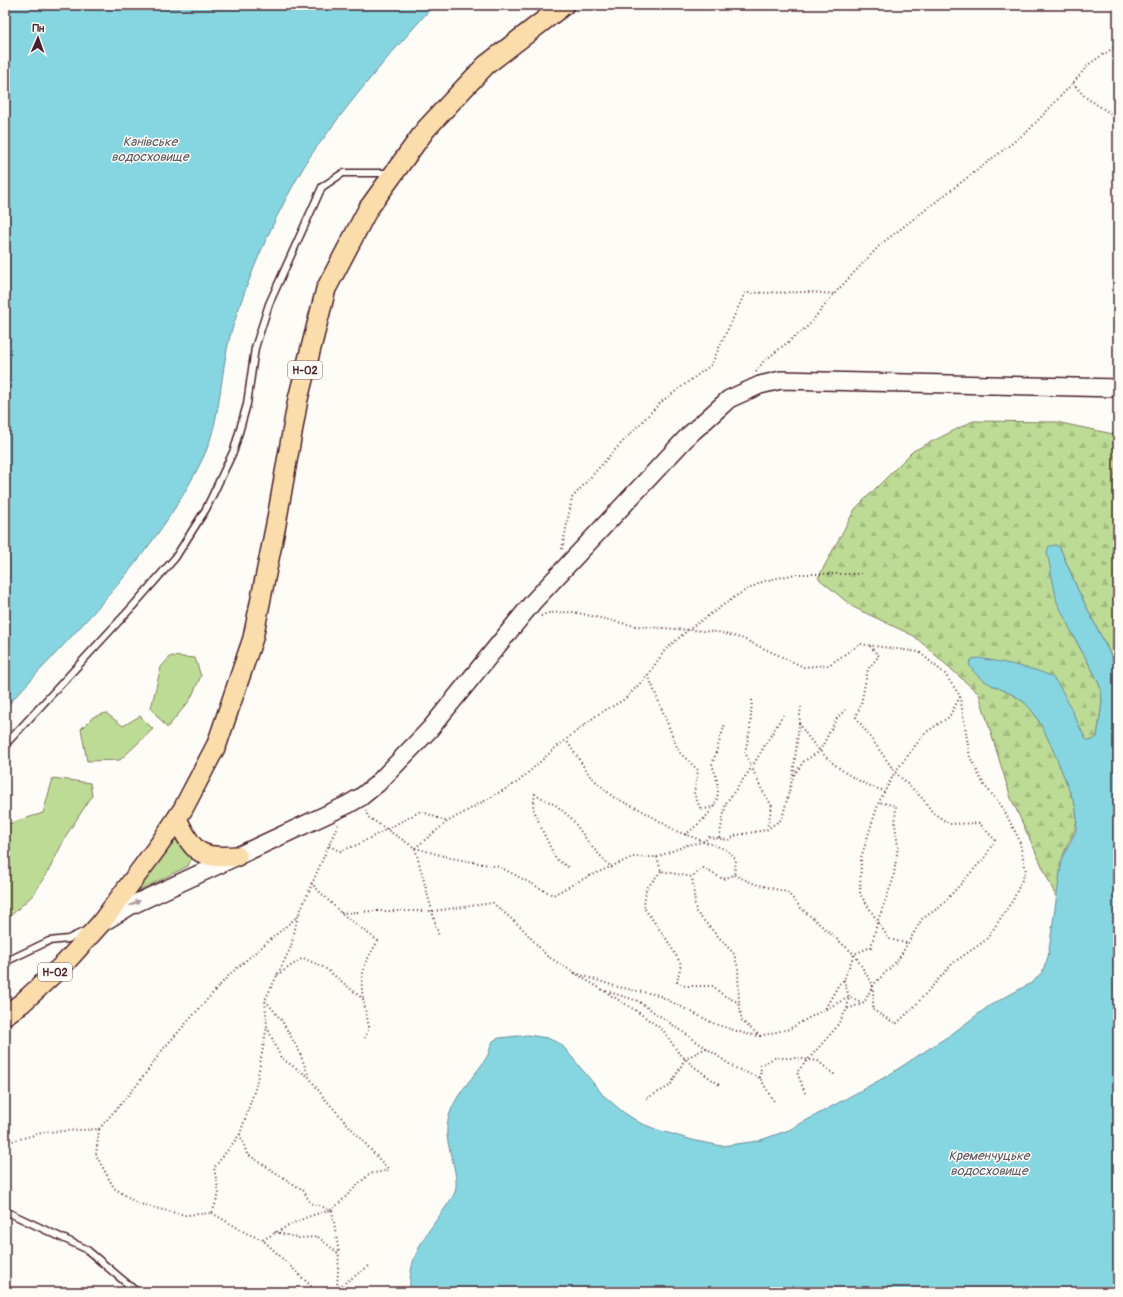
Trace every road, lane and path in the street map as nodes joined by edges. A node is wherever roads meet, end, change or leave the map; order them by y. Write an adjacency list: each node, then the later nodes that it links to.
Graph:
1 (564, 5): 5 (main road, Н-02)
2 (1118, 45): 3 (path)
3 (1074, 83): 4 (path); 6 (path)
4 (1118, 129)
5 (393, 173): 23 (lane); 32 (main road, Н-02)
6 (834, 294): 7 (path); 9 (path)
7 (760, 385): 8 (main road); 29 (main road)
8 (1118, 388)
9 (562, 552)
10 (862, 574): 12 (path)
11 (540, 616): 12 (path)
12 (688, 630): 13 (path); 14 (path)
13 (869, 644): 15 (path); 26 (path)
14 (648, 675): 22 (path); 31 (path)
15 (960, 696): 26 (path); 61 (path)
16 (752, 700): 25 (path)
17 (801, 707): 20 (path)
18 (845, 710): 24 (path)
19 (783, 715): 25 (path)
20 (799, 723): 24 (path); 27 (path)
21 (725, 724): 31 (path)
22 (566, 740): 33 (path); 36 (path)
23 (5, 745)
24 (819, 752): 27 (path); 28 (path)
25 (752, 766): 35 (path); 37 (path)
26 (895, 772): 28 (path); 55 (path)
27 (793, 776): 35 (path)
28 (885, 791): 30 (path)
29 (354, 801): 34 (path); 39 (path); 41 (main road)
30 (879, 802): 52 (path); 52 (path)
31 (716, 806): 36 (path)
32 (177, 819): 41 (main road); 53 (main road, Н-02)
33 (447, 822): 34 (path); 40 (path)
34 (387, 829): 39 (path); 40 (path)
35 (766, 830): 37 (path)
36 (684, 835): 38 (path)
37 (719, 838): 38 (path)
38 (704, 842): 42 (path); 46 (path)
39 (329, 846): 48 (path)
40 (415, 848): 44 (path); 49 (path)
41 (237, 856): 53 (main road, one-way to 41)
42 (657, 858): 44 (path); 45 (path)
43 (568, 867): 44 (path)
44 (612, 868)
45 (661, 871): 47 (path); 66 (path)
46 (734, 875): 47 (path); 56 (path)
47 (692, 877): 66 (path)
48 (311, 883): 50 (path); 51 (path)
49 (433, 911): 50 (path); 54 (path); 58 (path)
50 (341, 913): 64 (path)
51 (298, 916): 59 (path); 84 (path)
52 (878, 920): 55 (path); 56 (path)
53 (101, 923): 57 (lane); 70 (main road, Н-02)
54 (439, 937)
55 (906, 943): 61 (path)
56 (854, 954): 60 (path); 61 (path)
57 (5, 962)
58 (570, 972): 62 (path); 72 (path)
59 (276, 976): 64 (path); 65 (path)
60 (844, 980): 63 (path); 68 (path)
61 (874, 985): 67 (path)
62 (602, 990): 74 (path); 75 (path)
63 (849, 997): 67 (path); 68 (path); 69 (path)
64 (363, 999): 73 (path)
65 (265, 1000): 71 (path); 78 (path)
66 (739, 1003): 72 (path)
67 (864, 1003): 69 (path)
68 (825, 1009): 72 (path)
69 (847, 1009): 76 (path)
70 (5, 1016)
71 (267, 1026): 78 (path); 85 (path)
72 (760, 1036)
73 (365, 1038)
74 (708, 1047): 75 (path); 79 (path)
75 (685, 1059): 80 (path); 82 (path)
76 (806, 1060): 77 (path); 79 (path); 81 (path)
77 (836, 1076)
78 (310, 1077): 87 (path)
79 (760, 1078): 83 (path)
80 (721, 1086)
81 (805, 1093)
82 (647, 1098)
83 (775, 1103)
84 (99, 1129): 86 (path); 89 (path)
85 (240, 1134): 87 (path); 89 (path)
86 (5, 1143)
87 (332, 1210): 90 (path); 92 (path)
88 (5, 1211): 95 (lane)
89 (212, 1213): 91 (path)
90 (275, 1232): 91 (path); 92 (path)
91 (263, 1240): 96 (path)
92 (339, 1254): 94 (path)
93 (369, 1266): 94 (path)
94 (337, 1288): 97 (path)
95 (137, 1292)
96 (323, 1292)
97 (332, 1292)

